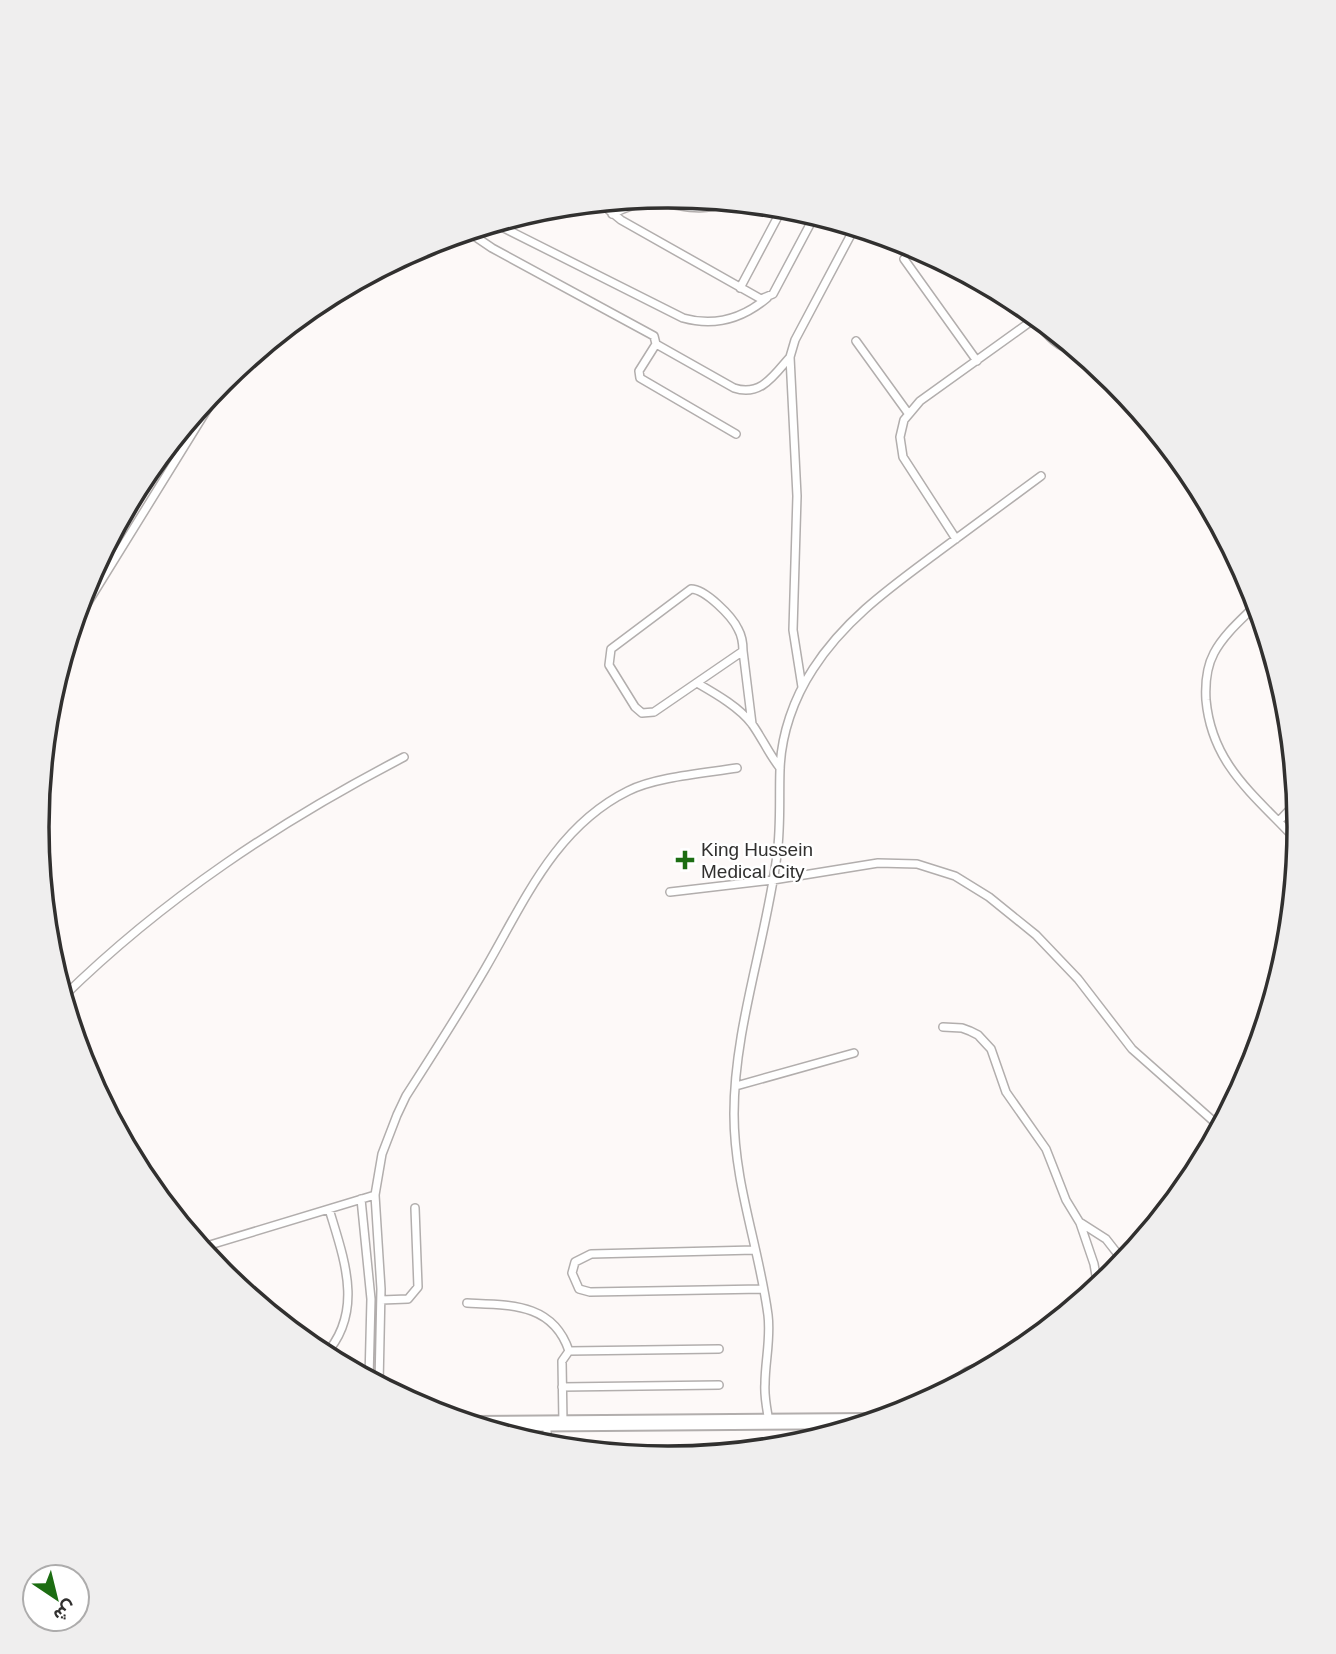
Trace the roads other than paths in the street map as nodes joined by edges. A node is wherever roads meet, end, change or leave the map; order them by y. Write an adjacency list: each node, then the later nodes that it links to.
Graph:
1 (623, 210): 3 (lane)
2 (609, 211): 3 (lane)
3 (612, 214): 10 (lane)
4 (777, 218): 10 (lane)
5 (810, 225): 11 (lane)
6 (507, 229): 11 (lane)
7 (850, 236): 15 (lane)
8 (477, 238): 14 (lane)
9 (904, 260): 16 (lane)
10 (740, 288): 11 (lane)
11 (766, 298)
12 (1028, 324): 16 (lane)
13 (856, 341): 17 (lane)
14 (656, 344): 15 (lane); 18 (lane)
15 (790, 357): 26 (lane)
16 (976, 360): 17 (lane)
17 (908, 412): 21 (lane)
18 (736, 434)
19 (187, 438): 22 (lane)
20 (1041, 476): 21 (lane)
21 (956, 539): 26 (lane)
22 (99, 583)
23 (1249, 613): 32 (lane)
24 (743, 651): 25 (lane); 25 (lane); 27 (lane)
25 (697, 683): 27 (lane)
26 (802, 687): 30 (lane)
27 (752, 724): 30 (lane)
28 (404, 757): 36 (lane)
29 (737, 768): 41 (lane)
30 (780, 768): 34 (lane)
31 (1287, 813): 32 (lane)
32 (1279, 821): 33 (lane)
33 (1287, 830)
34 (774, 880): 35 (lane); 39 (lane); 40 (lane)
35 (670, 892)
36 (71, 990)
37 (943, 1027): 45 (lane)
38 (854, 1053): 39 (lane)
39 (736, 1086): 47 (lane)
40 (1213, 1121)
41 (375, 1195): 42 (lane); 51 (lane)
42 (361, 1199): 44 (lane); 56 (lane)
43 (415, 1208): 51 (lane)
44 (330, 1209): 46 (lane); 53 (lane)
45 (1080, 1223): 48 (lane); 49 (lane)
46 (212, 1245)
47 (755, 1250): 50 (lane); 50 (lane)
48 (1117, 1253)
49 (1096, 1274)
50 (763, 1289): 61 (lane)
51 (381, 1300): 57 (lane)
52 (467, 1303): 55 (lane)
53 (332, 1347)
54 (719, 1349): 55 (lane)
55 (569, 1351): 59 (lane)
56 (369, 1369)
57 (379, 1374)
58 (719, 1385): 59 (lane)
59 (562, 1387): 63 (lane)
60 (840, 1421): 61 (street)
61 (769, 1422): 63 (street)
62 (547, 1423): 63 (street); 64 (street); 65 (lane)
63 (563, 1423)
64 (503, 1424)
65 (547, 1434)

